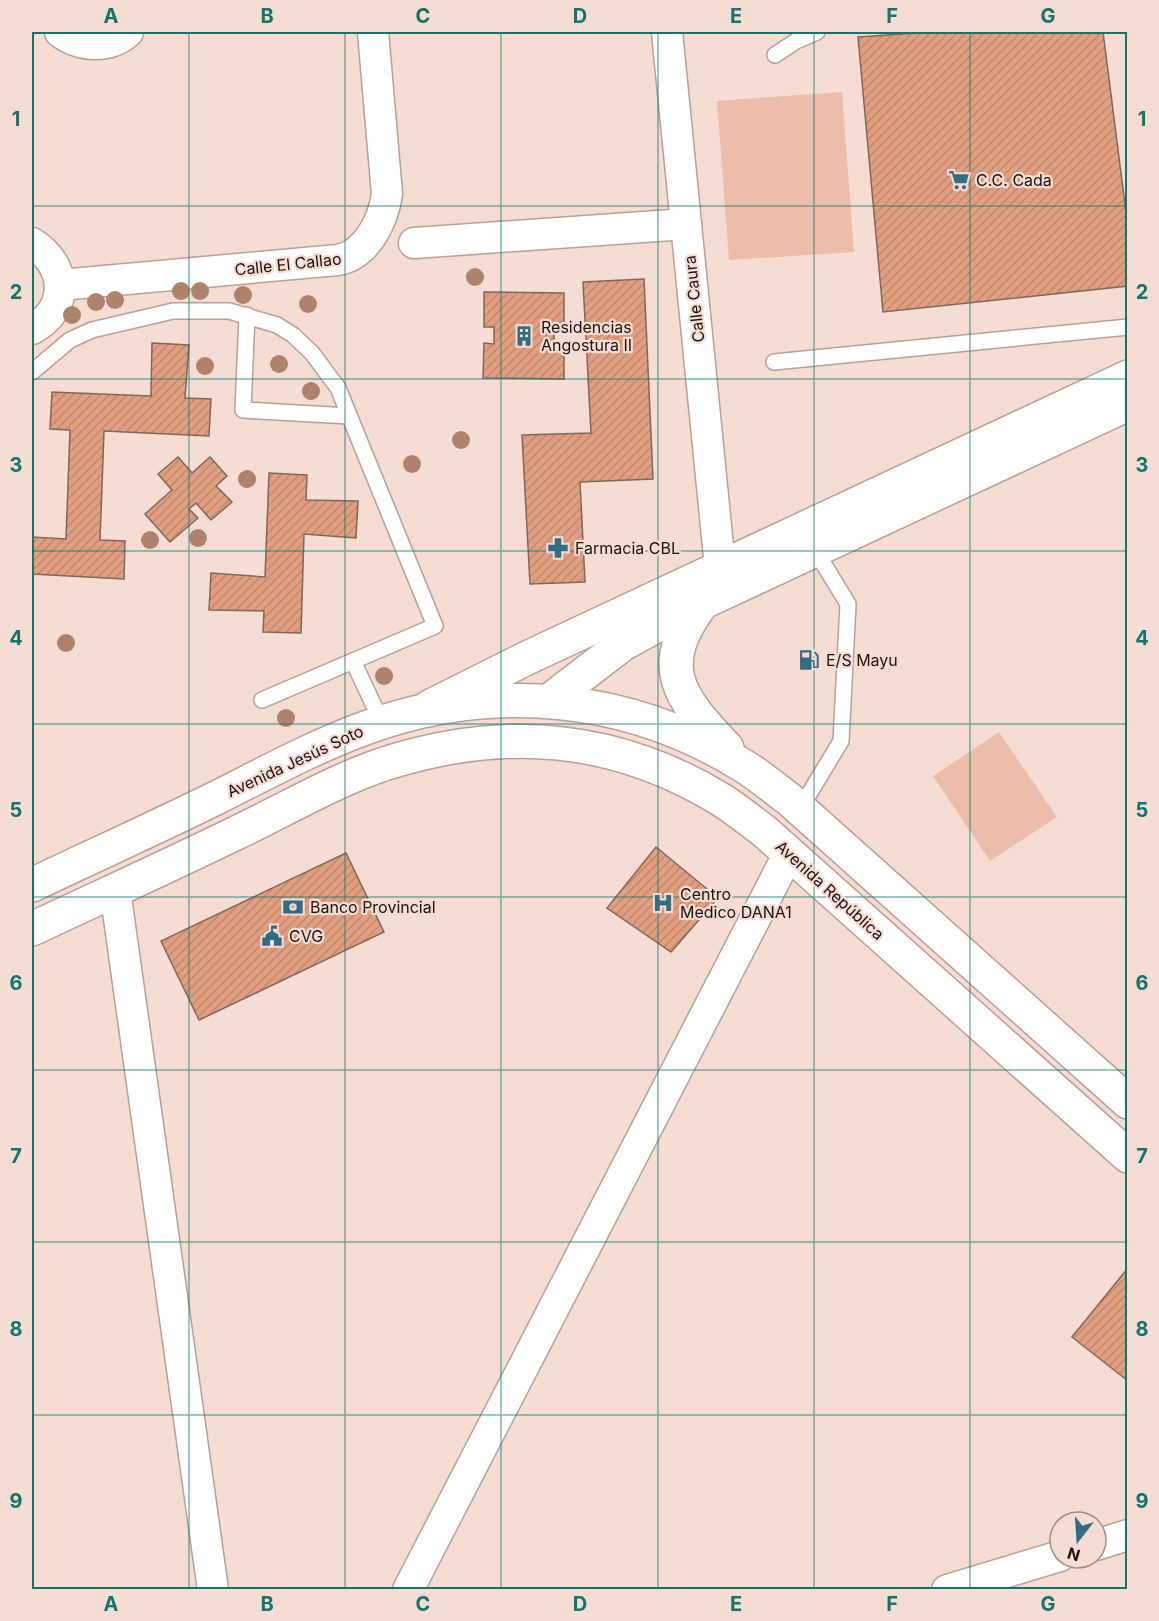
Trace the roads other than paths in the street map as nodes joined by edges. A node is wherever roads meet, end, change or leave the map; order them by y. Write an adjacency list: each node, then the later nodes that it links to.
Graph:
1 (60, 32): 2 (street)
2 (128, 32)
3 (374, 32): 10 (street, Calle El Callao)
4 (667, 32): 7 (street, Calle Caura)
5 (817, 32): 6 (lane)
6 (775, 55)
7 (686, 224): 9 (street); 20 (street, Calle Caura)
8 (32, 243): 10 (street)
9 (414, 243)
10 (60, 285): 13 (street)
11 (247, 315): 15 (lane); 18 (lane); 18 (lane)
12 (1128, 327): 14 (lane)
13 (32, 329)
14 (774, 362)
15 (32, 372)
16 (1128, 377): 20 (main road)
17 (1128, 404): 19 (main road)
18 (350, 416): 22 (lane)
19 (815, 550): 21 (main road); 29 (lane)
20 (720, 567): 25 (main road)
21 (703, 602): 24 (main road); 28 (main road)
22 (353, 661): 23 (lane); 26 (lane)
23 (262, 700)
24 (550, 700): 25 (main road, Avenida Jesús Soto); 27 (main road); 28 (main road, Avenida Jesús Soto)
25 (417, 712): 26 (main road, Avenida Jesús Soto)
26 (382, 723): 31 (main road, Avenida Jesús Soto)
27 (476, 743): 30 (main road, Avenida República); 32 (main road)
28 (742, 765): 29 (main road)
29 (800, 809): 34 (main road)
30 (789, 853): 35 (main road, Avenida República); 40 (street)
31 (32, 885)
32 (115, 890): 33 (main road); 39 (street)
33 (32, 930)
34 (1128, 1102)
35 (1128, 1156)
36 (1128, 1535): 37 (street)
37 (1108, 1541)
38 (1048, 1560): 41 (street)
39 (213, 1590)
40 (408, 1590)
41 (947, 1590)

